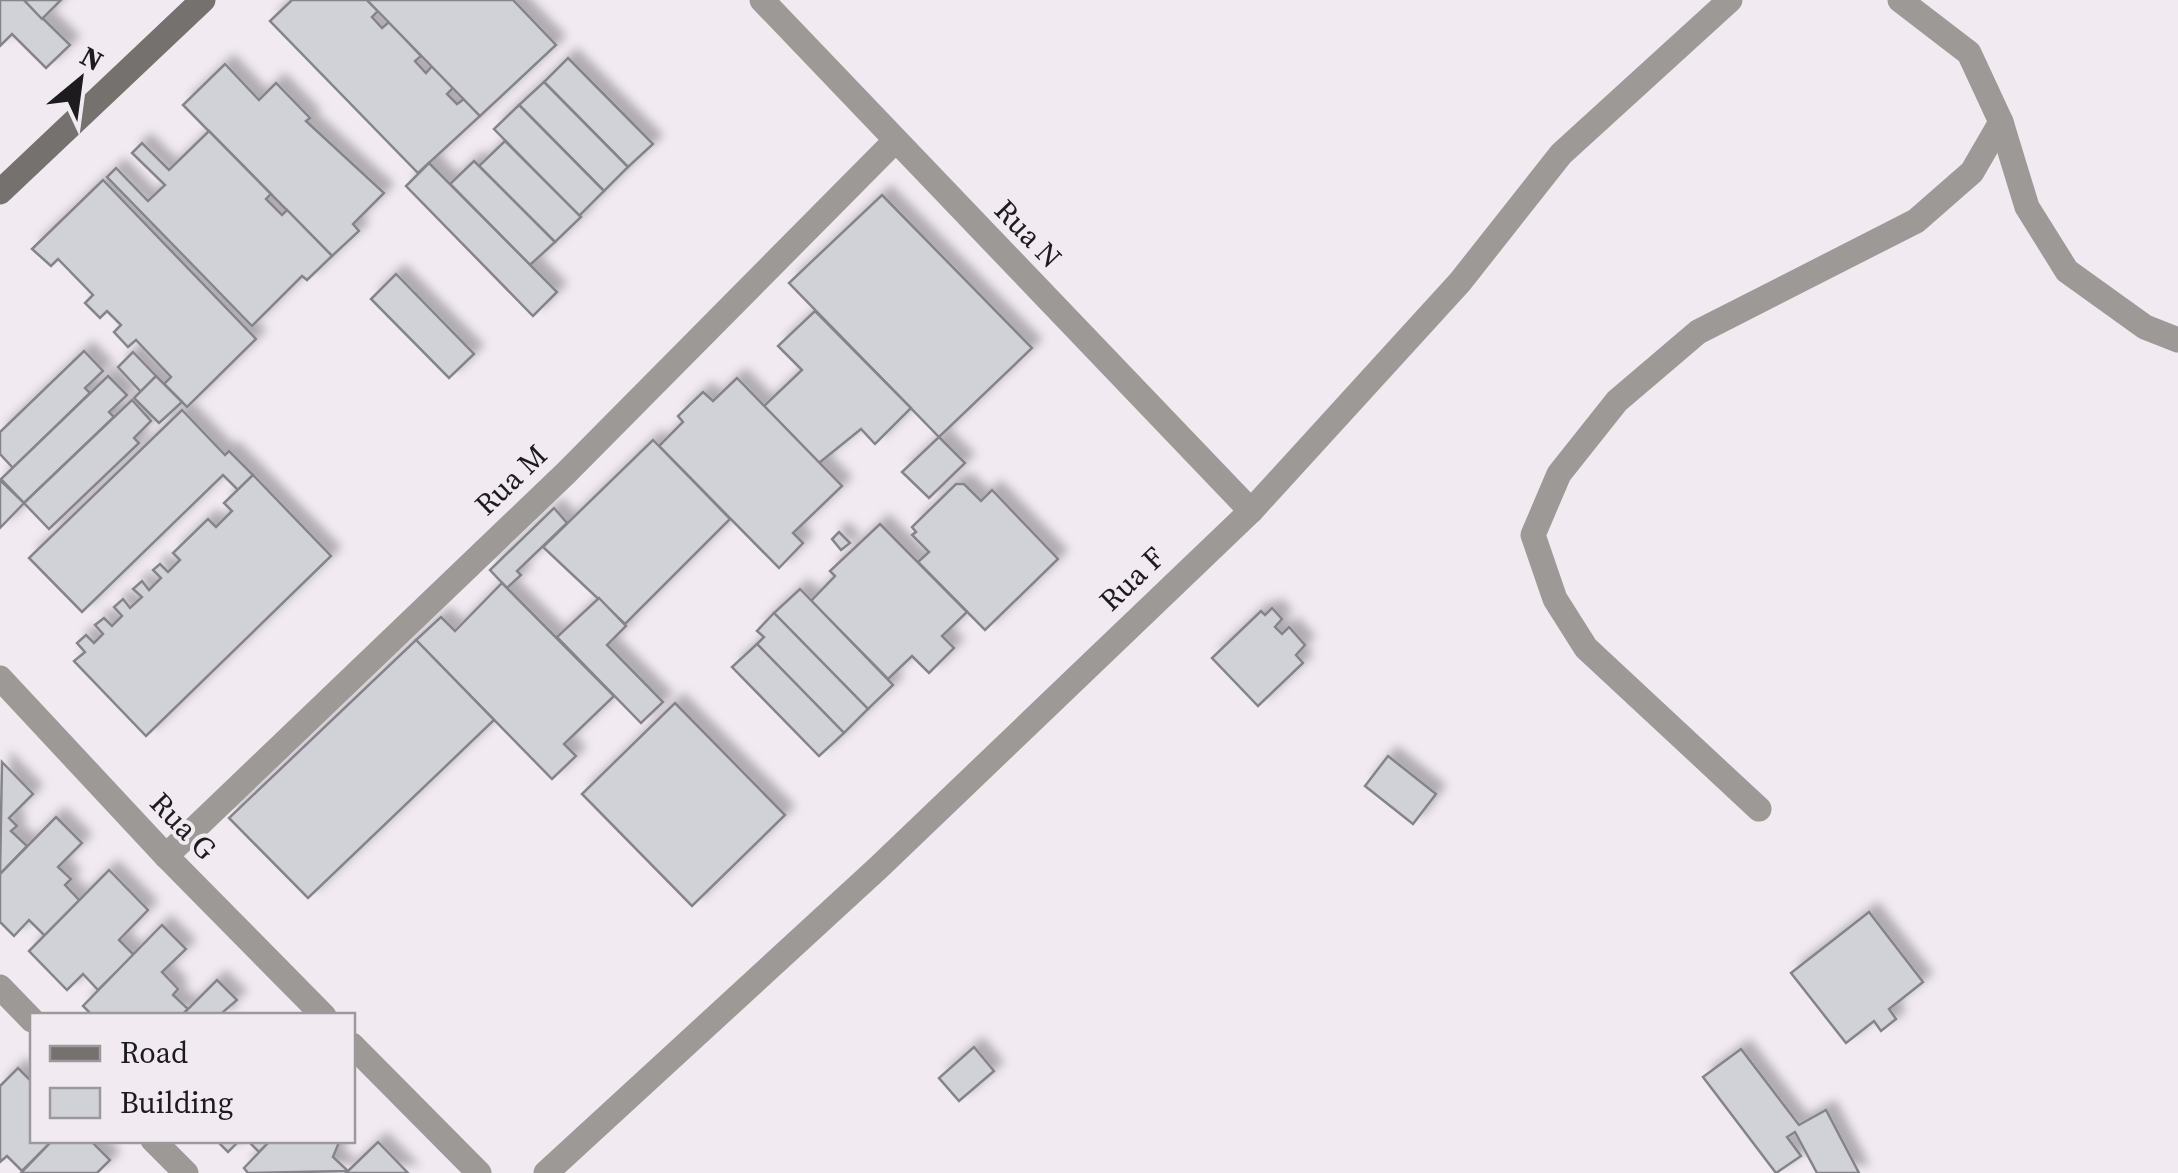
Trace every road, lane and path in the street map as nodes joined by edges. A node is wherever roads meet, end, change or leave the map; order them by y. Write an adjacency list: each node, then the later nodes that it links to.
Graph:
1 (204, 0): 7 (street)
2 (762, 0): 6 (street, Rua N)
3 (1730, 0): 9 (street, Rua F)
4 (1900, 0): 5 (street)
5 (2001, 122): 8 (street); 11 (street)
6 (894, 142): 9 (street, Rua N); 12 (street, Rua M)
7 (0, 192)
8 (2178, 340)
9 (1251, 511): 20 (street, Rua F)
10 (0, 678): 12 (street, Rua G)
11 (1759, 808)
12 (166, 856): 14 (street, Rua G)
13 (0, 987): 15 (street)
14 (321, 1013)
15 (30, 1018)
16 (355, 1048): 19 (street)
17 (156, 1143): 18 (street)
18 (186, 1173)
19 (480, 1173)
20 (546, 1173)

